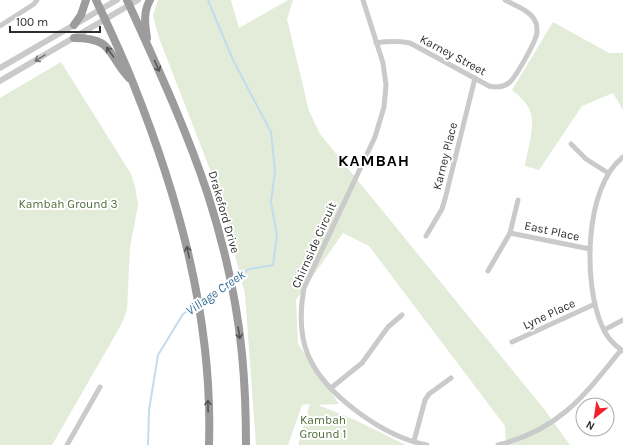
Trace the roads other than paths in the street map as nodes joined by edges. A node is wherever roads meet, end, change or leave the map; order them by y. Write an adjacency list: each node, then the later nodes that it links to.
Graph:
1 (37, 0): 13 (street)
2 (86, 0): 12 (highway)
3 (96, 0): 10 (highway)
4 (116, 0): 10 (street)
5 (138, 0): 9 (street)
6 (150, 0): 16 (highway)
7 (362, 0): 15 (street, Chirnside Circuit)
8 (505, 0): 18 (street, Karney Street)
9 (128, 3): 11 (street); 16 (highway, Drakeford Drive)
10 (101, 9): 11 (highway); 12 (street)
11 (105, 19): 14 (street); 20 (highway)
12 (74, 25): 17 (street)
13 (0, 26)
14 (74, 38): 19 (street, one-way to 19); 20 (highway, one-way to 14)
15 (376, 43): 18 (street, Karney Street); 37 (street, Chirnside Circuit)
16 (147, 44): 41 (highway, Drakeford Drive, one-way to 41)
17 (0, 68)
18 (475, 78): 26 (street, Karney Place)
19 (0, 81)
20 (134, 83): 40 (highway, one-way to 20)
21 (571, 144): 23 (street)
22 (623, 157): 23 (street)
23 (608, 173): 27 (street)
24 (518, 200): 25 (street, East Place)
25 (510, 233): 27 (street, East Place); 28 (street, East Place)
26 (426, 236)
27 (590, 249): 29 (street)
28 (488, 271)
29 (595, 304): 32 (street); 33 (street, Lyne Place)
30 (402, 315): 37 (street)
31 (623, 320): 32 (street)
32 (604, 330): 34 (street)
33 (512, 342)
34 (622, 351): 43 (street)
35 (451, 378): 38 (street)
36 (100, 387): 39 (street)
37 (331, 388): 38 (street, Chirnside Circuit)
38 (414, 442): 42 (street, Chirnside Circuit)
39 (67, 445)
40 (209, 445)
41 (246, 445)
42 (427, 445)
43 (498, 445)

